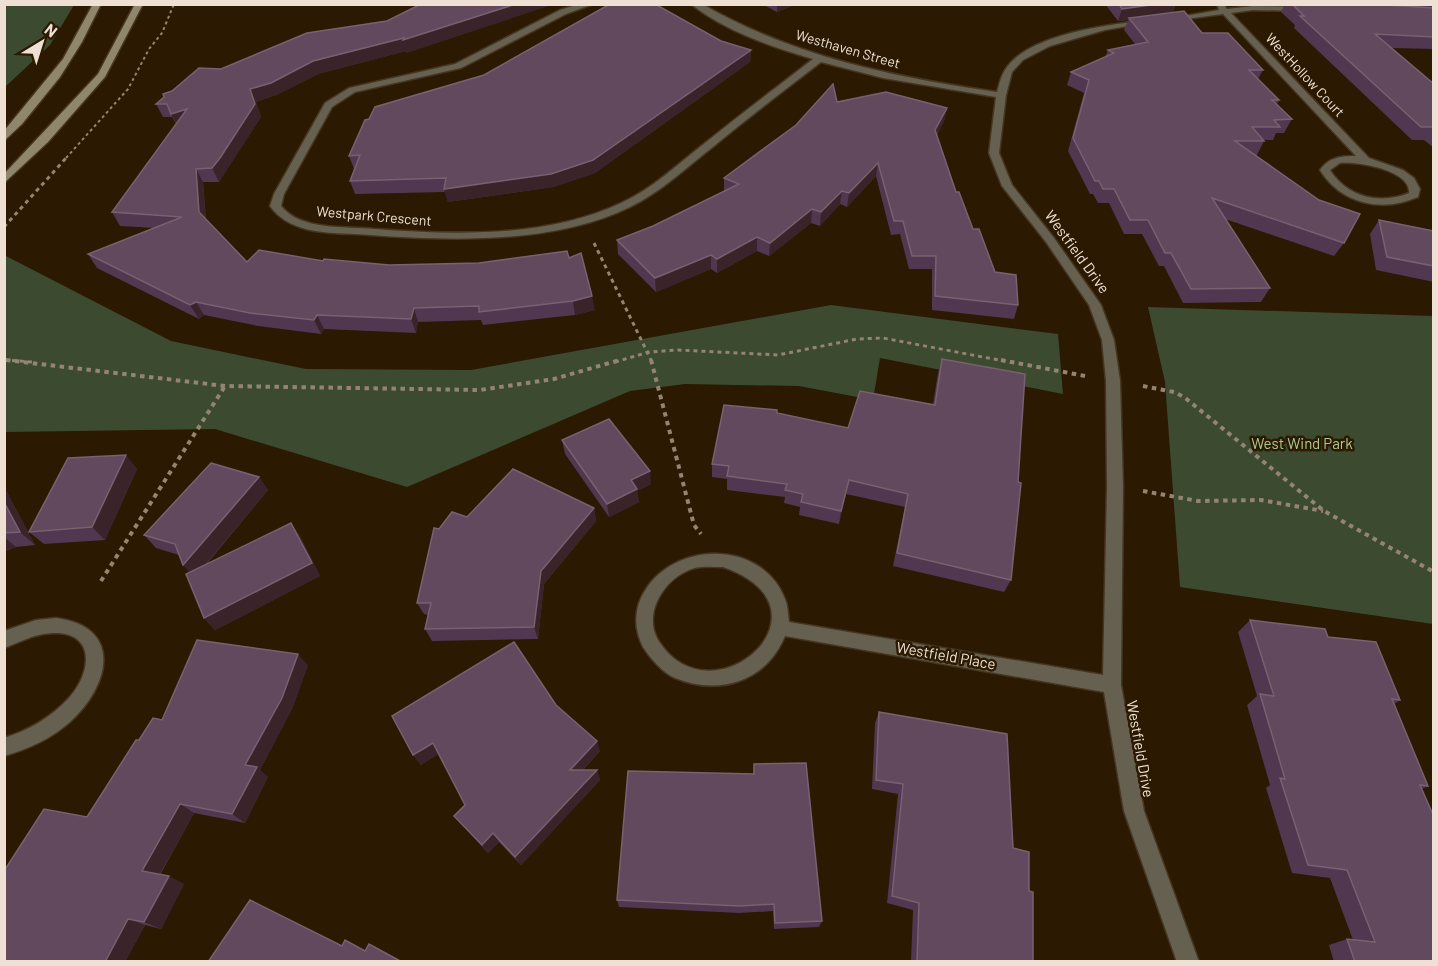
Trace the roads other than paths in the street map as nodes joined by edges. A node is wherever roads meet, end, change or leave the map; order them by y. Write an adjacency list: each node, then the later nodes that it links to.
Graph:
1 (97, 4): 9 (main road)
2 (139, 4): 11 (main road)
3 (589, 4): 7 (street, Westpark Crescent)
4 (695, 4): 7 (street, Westhaven Street)
5 (1221, 7): 6 (street, Westfield Drive); 8 (street, Westfield Drive); 10 (street, WestHollow Court)
6 (1312, 9)
7 (820, 58): 8 (street, Westhaven Street)
8 (1001, 95): 14 (street, Westfield Drive)
9 (4, 138)
10 (1365, 160): 10 (street, WestHollow Court)
11 (4, 180)
12 (780, 628): 12 (street); 14 (street, Westfield Place)
13 (4, 640): 15 (street)
14 (1112, 685): 16 (street, Westfield Drive)
15 (4, 747)
16 (1188, 962)

